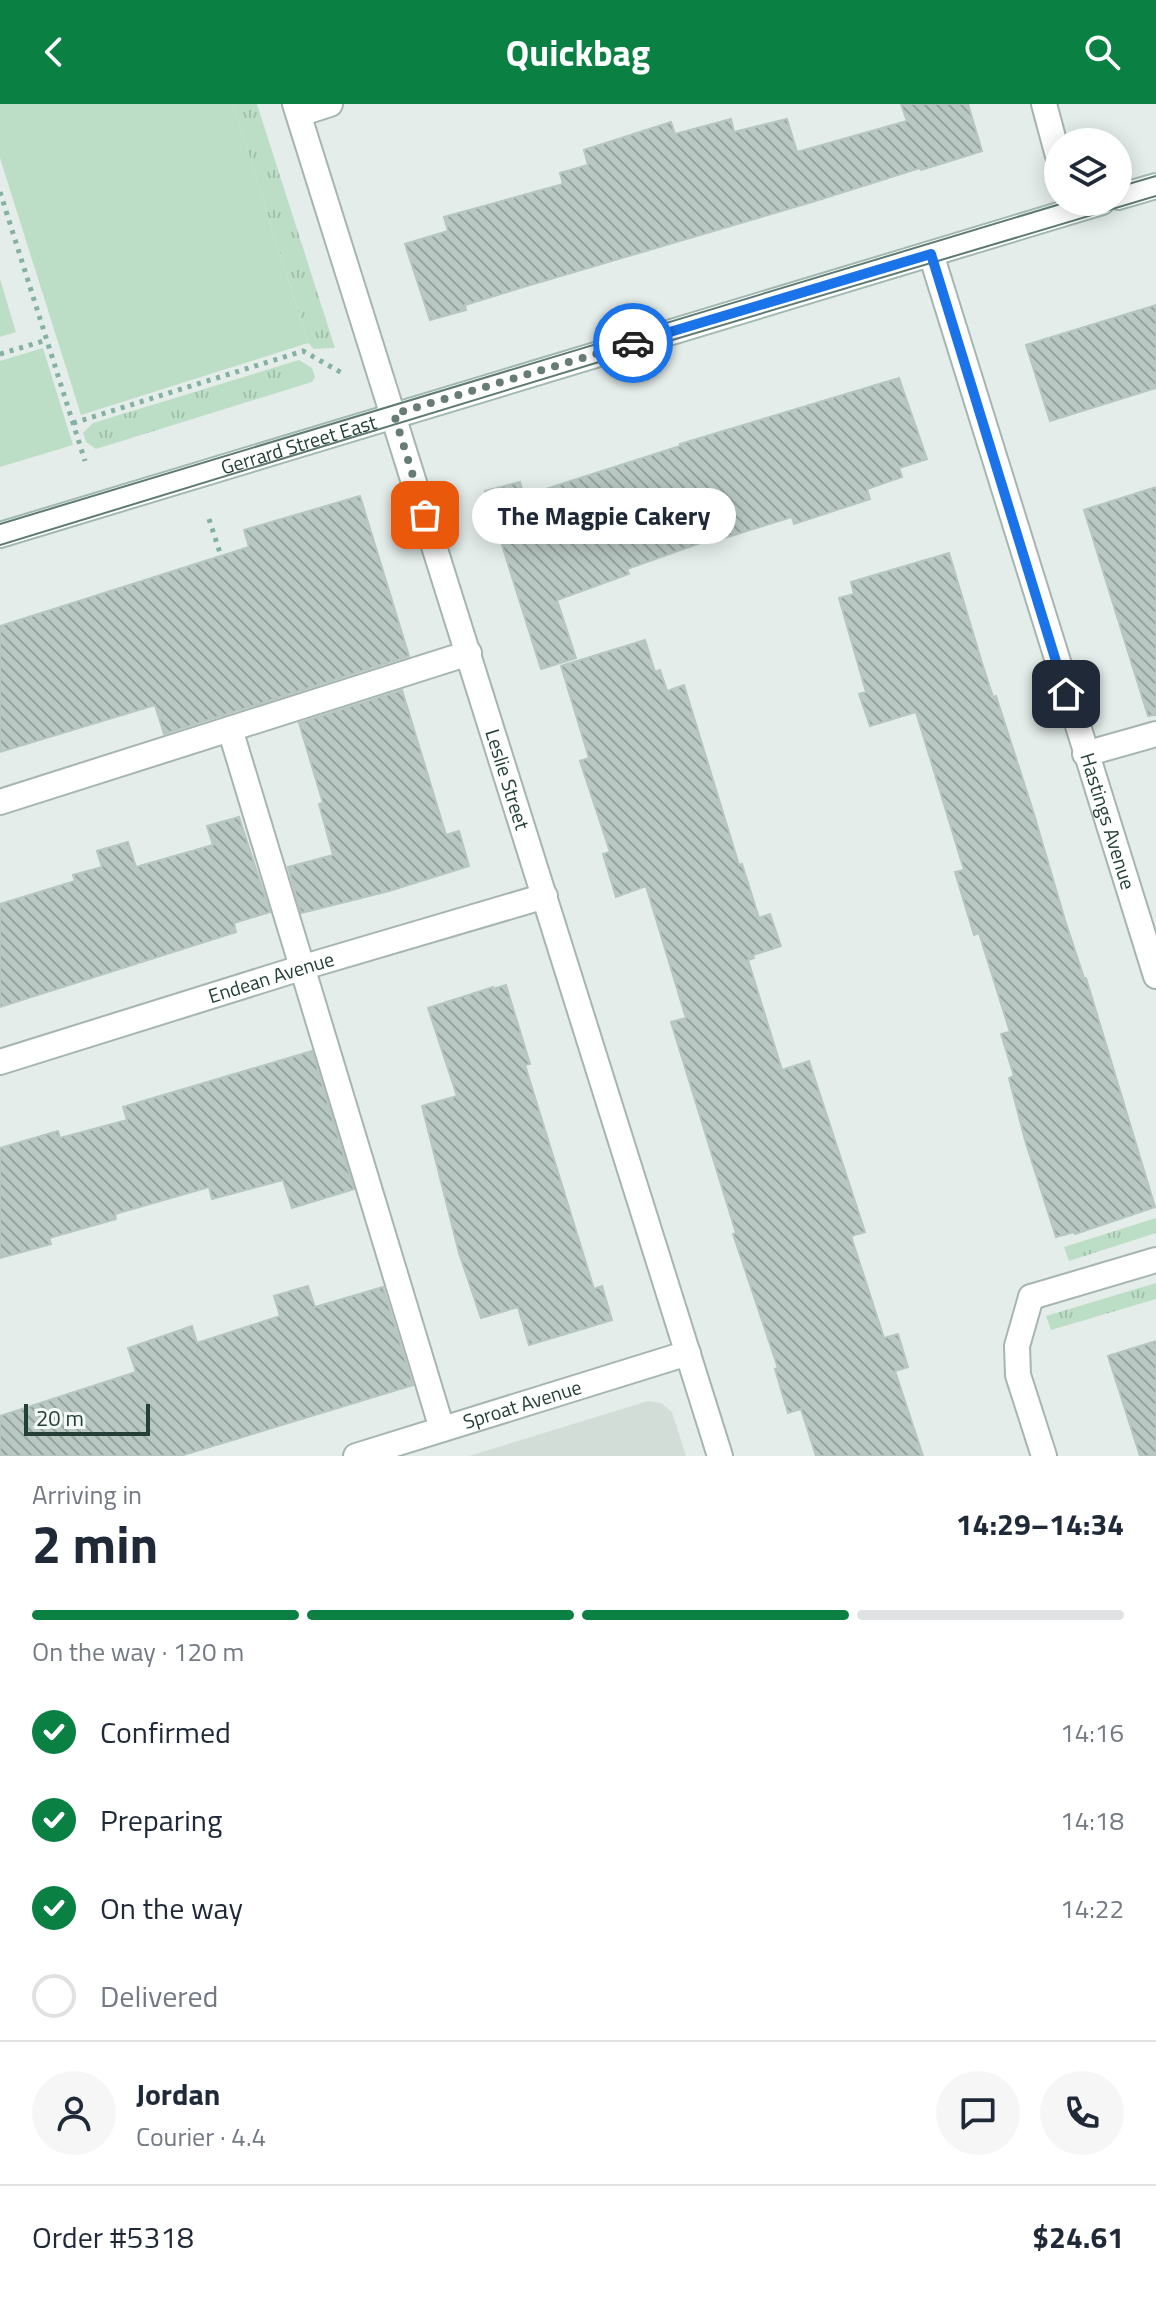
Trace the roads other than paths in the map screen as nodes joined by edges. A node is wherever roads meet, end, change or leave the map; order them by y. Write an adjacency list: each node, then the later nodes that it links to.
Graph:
1 (330, 104): 3 (street)
2 (1044, 104): 4 (street)
3 (297, 109): 9 (street, Leslie Street)
4 (1050, 128)
5 (1156, 186): 6 (street)
6 (1132, 193)
7 (1044, 216): 8 (street, Gerrard Street East)
8 (931, 254): 9 (street, Gerrard Street East); 14 (street, Hastings Avenue)
9 (394, 414): 10 (street, Gerrard Street East); 11 (street, Leslie Street)
10 (0, 535)
11 (469, 653): 12 (street); 16 (street, Leslie Street)
12 (230, 729): 15 (street); 17 (street)
13 (1156, 734): 14 (street)
14 (1085, 754): 18 (street, Hastings Avenue)
15 (0, 802)
16 (545, 896): 17 (street, Endean Avenue); 21 (street, Leslie Street)
17 (304, 967): 19 (street, Endean Avenue); 22 (street)
18 (1156, 976)
19 (0, 1062)
20 (1156, 1260): 25 (street)
21 (688, 1353): 22 (street, Sproat Avenue); 24 (street, Leslie Street)
22 (442, 1429): 23 (street, Sproat Avenue)
23 (356, 1456)
24 (720, 1456)
25 (1044, 1456)

